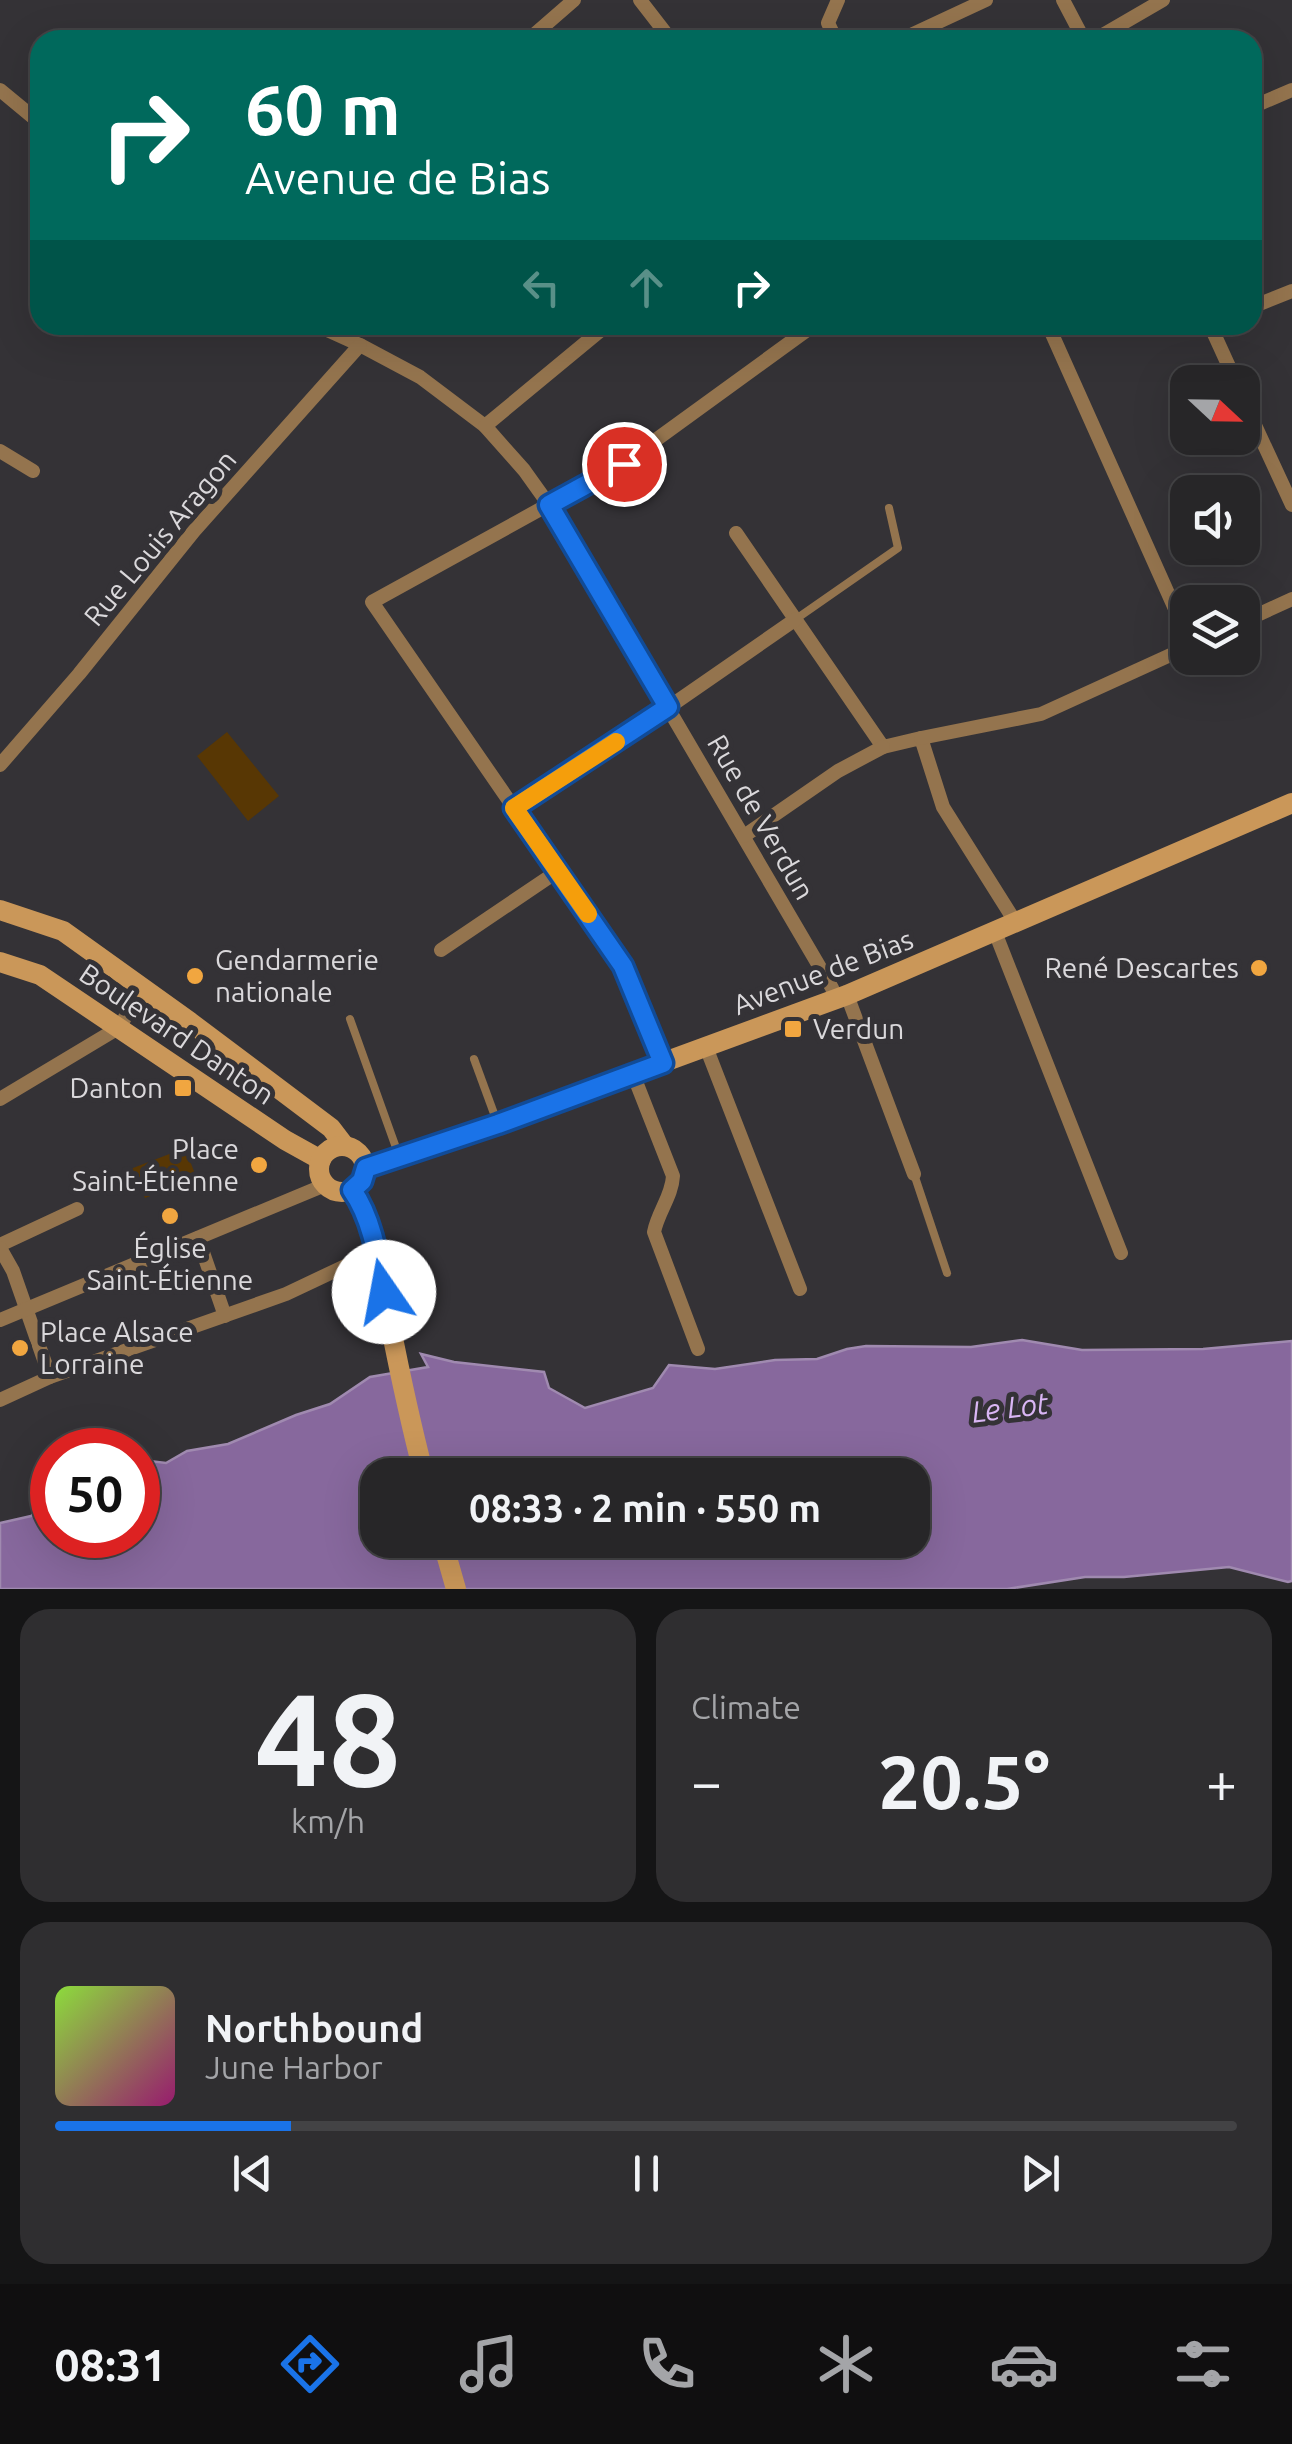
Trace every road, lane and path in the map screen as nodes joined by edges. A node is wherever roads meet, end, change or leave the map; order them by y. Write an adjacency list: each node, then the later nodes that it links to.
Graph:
1 (574, 0): 7 (street)
2 (640, 0): 8 (street)
3 (838, 0): 9 (street)
4 (986, 0): 10 (street)
5 (1063, 0): 11 (street)
6 (1163, 0): 12 (street)
7 (540, 30)
8 (663, 30)
9 (831, 30)
10 (922, 30)
11 (1079, 30)
12 (1111, 30)
13 (0, 90): 16 (street)
14 (1292, 90): 15 (street)
15 (1262, 103)
16 (30, 115)
17 (1292, 292): 18 (street)
18 (1262, 304)
19 (347, 335): 24 (street, Rue de Verdun)
20 (594, 335): 26 (street)
21 (800, 335): 30 (street)
22 (1052, 335): 34 (street)
23 (1215, 335): 25 (street)
24 (360, 345): 26 (street, Rue de Verdun); 42 (street, Rue Louis Aragon)
25 (1228, 365)
26 (484, 426): 30 (street, Rue de Verdun)
27 (1260, 436): 31 (street)
28 (0, 451): 29 (street)
29 (33, 471)
30 (549, 505): 39 (street, Rue de Verdun); 44 (street)
31 (1292, 505)
32 (888, 508): 37 (lane)
33 (736, 534): 37 (street)
34 (1170, 598)
35 (1292, 600): 36 (street)
36 (1260, 614)
37 (796, 619): 39 (street); 41 (street)
38 (1170, 655): 40 (street)
39 (668, 707): 44 (street); 45 (street, Rue de Verdun)
40 (921, 738): 41 (street); 48 (street)
41 (883, 747): 45 (street)
42 (0, 765)
43 (1292, 803): 48 (main road, Avenue de Bias)
44 (514, 808): 46 (street)
45 (744, 836): 53 (street, Rue de Verdun)
46 (558, 871): 50 (street); 58 (street)
47 (0, 910): 52 (main road, Boulevard Danton)
48 (1016, 923): 49 (main road, Avenue de Bias)
49 (995, 932): 53 (main road, Avenue de Bias); 73 (street)
50 (441, 950)
51 (0, 962): 55 (main road, Boulevard Danton)
52 (141, 986): 55 (street); 62 (main road, Boulevard Danton)
53 (841, 998): 56 (main road, Avenue de Bias); 66 (street, Rue de Verdun)
54 (350, 1019): 63 (lane)
55 (120, 1027): 60 (street); 64 (main road, Boulevard Danton)
56 (706, 1046): 58 (main road, Avenue de Bias); 75 (street)
57 (474, 1059): 61 (lane)
58 (663, 1063): 59 (main road, Avenue de Bias)
59 (633, 1074): 61 (main road, Avenue de Bias); 79 (street)
60 (0, 1099)
61 (498, 1124): 63 (main road, Avenue de Bias)
62 (344, 1146): 64 (main road); 65 (main road)
63 (400, 1157): 65 (main road, Avenue de Bias)
64 (320, 1160): 67 (main road)
65 (366, 1168): 68 (main road)
66 (914, 1174): 74 (lane)
67 (325, 1185): 68 (main road); 70 (street)
68 (352, 1190): 72 (main road)
69 (78, 1209): 71 (street)
70 (198, 1238): 76 (street); 77 (street)
71 (0, 1246): 76 (street)
72 (377, 1252): 77 (street); 82 (main road)
73 (1121, 1253)
74 (947, 1273)
75 (800, 1289)
76 (24, 1311): 78 (street); 80 (street)
77 (225, 1316): 80 (street)
78 (0, 1320)
79 (698, 1349)
80 (50, 1376): 81 (street)
81 (0, 1400)
82 (420, 1458)
83 (447, 1558): 84 (main road)
84 (456, 1589)

